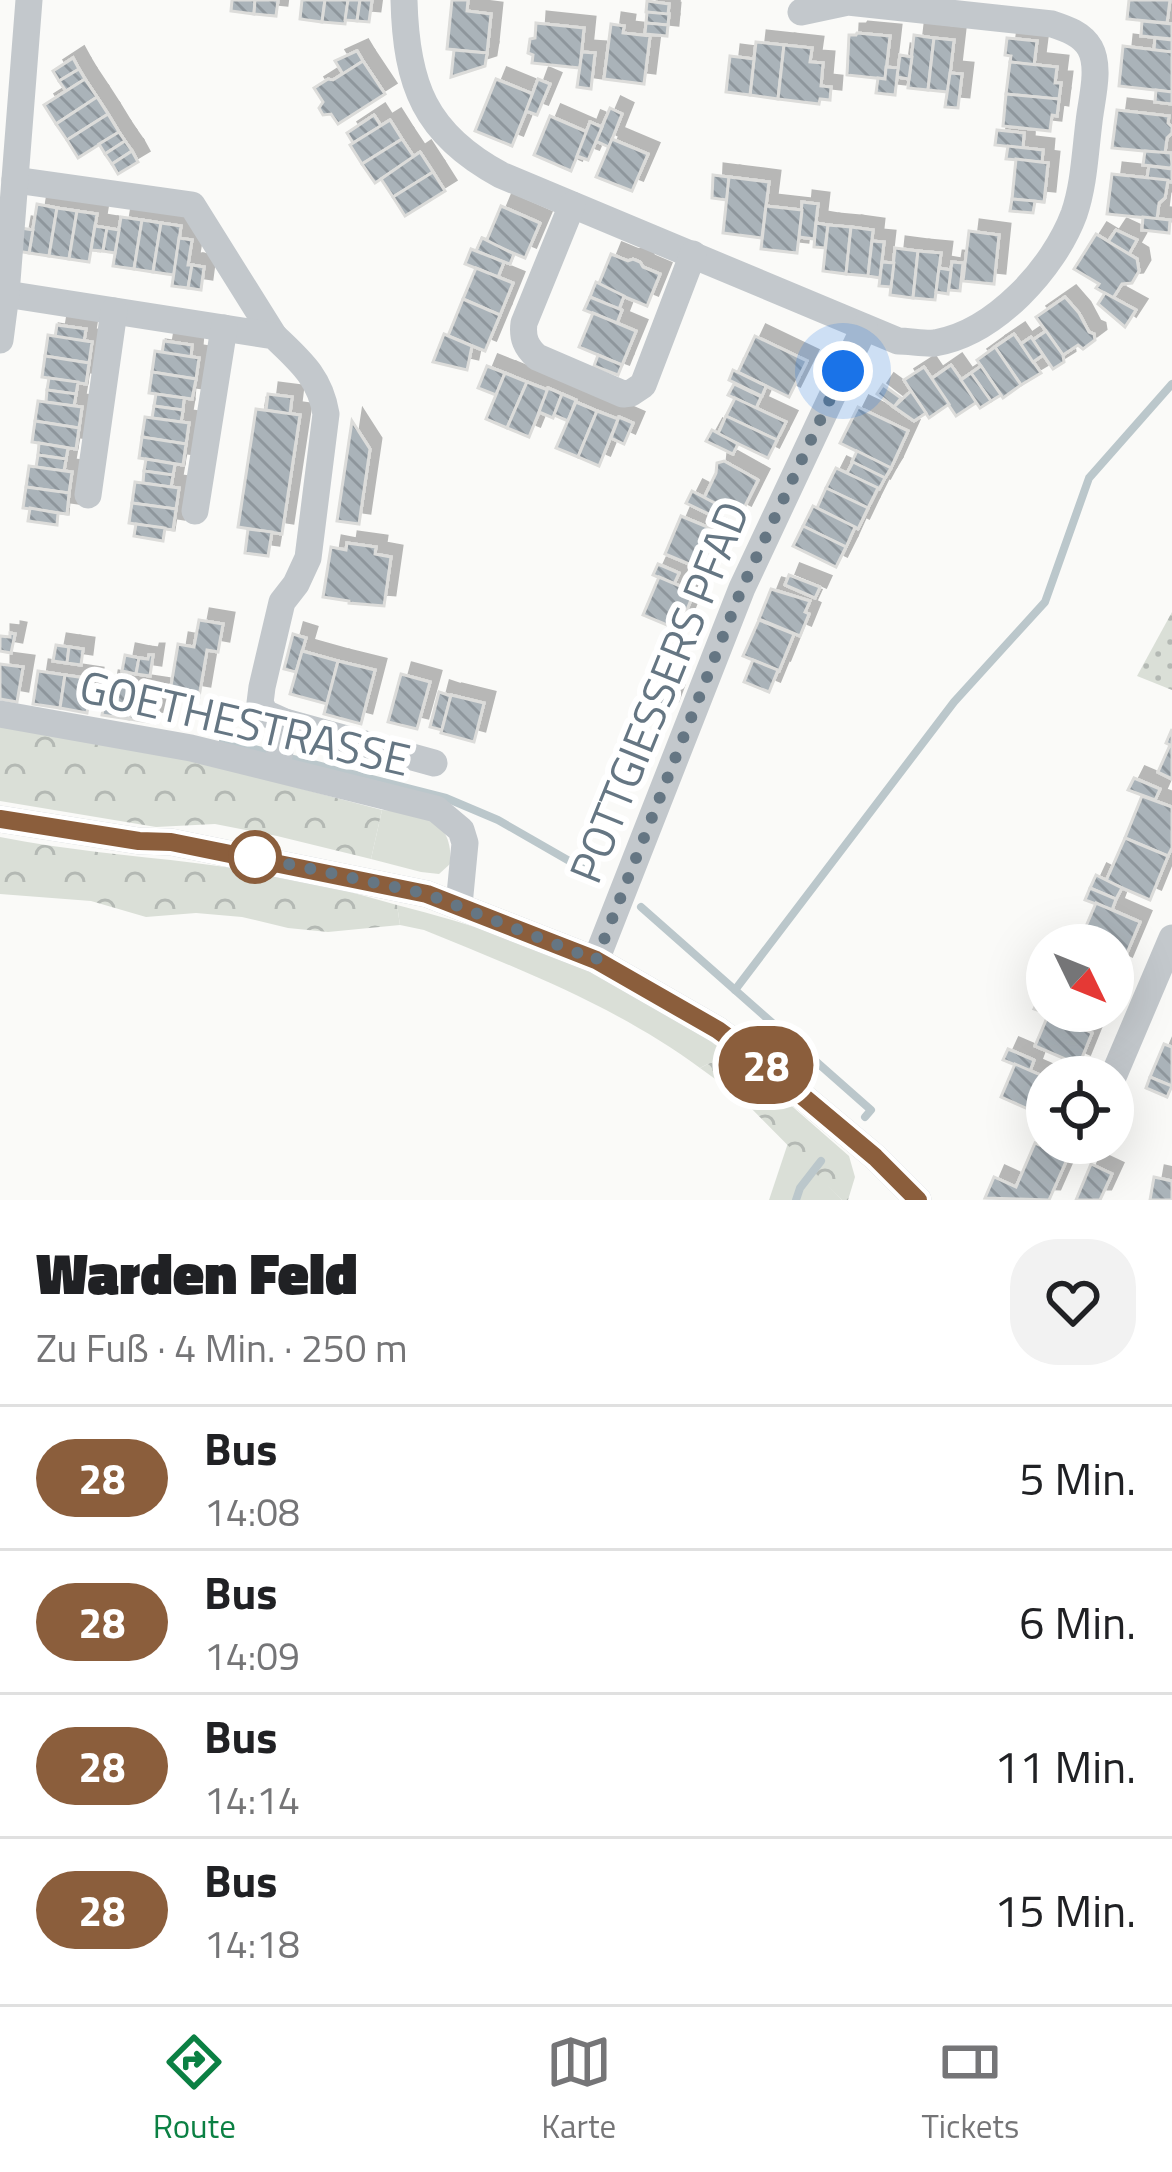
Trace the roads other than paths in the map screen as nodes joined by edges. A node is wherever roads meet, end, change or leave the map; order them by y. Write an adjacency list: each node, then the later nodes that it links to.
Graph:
1 (29, 0): 4 (street)
2 (404, 0): 5 (street)
3 (801, 12): 10 (street)
4 (15, 179): 7 (street); 11 (street)
5 (572, 205): 6 (street); 6 (street)
6 (693, 254): 10 (street)
7 (3, 294): 8 (street); 12 (street)
8 (114, 311): 9 (street); 13 (street)
9 (224, 328): 11 (street); 14 (street)
10 (864, 328): 22 (street, POTTGIESSERS PFAD)
11 (274, 336): 16 (street)
12 (0, 340)
13 (88, 495)
14 (195, 511)
15 (0, 714): 18 (street, GOETHESTRASSE)
16 (285, 722): 17 (street); 18 (street)
17 (434, 763)
18 (277, 768): 20 (street, GOETHESTRASSE)
19 (0, 819): 20 (street)
20 (459, 905): 22 (street)
21 (1172, 938): 23 (street)
22 (596, 960): 24 (street)
23 (1122, 1056)
24 (918, 1200)

